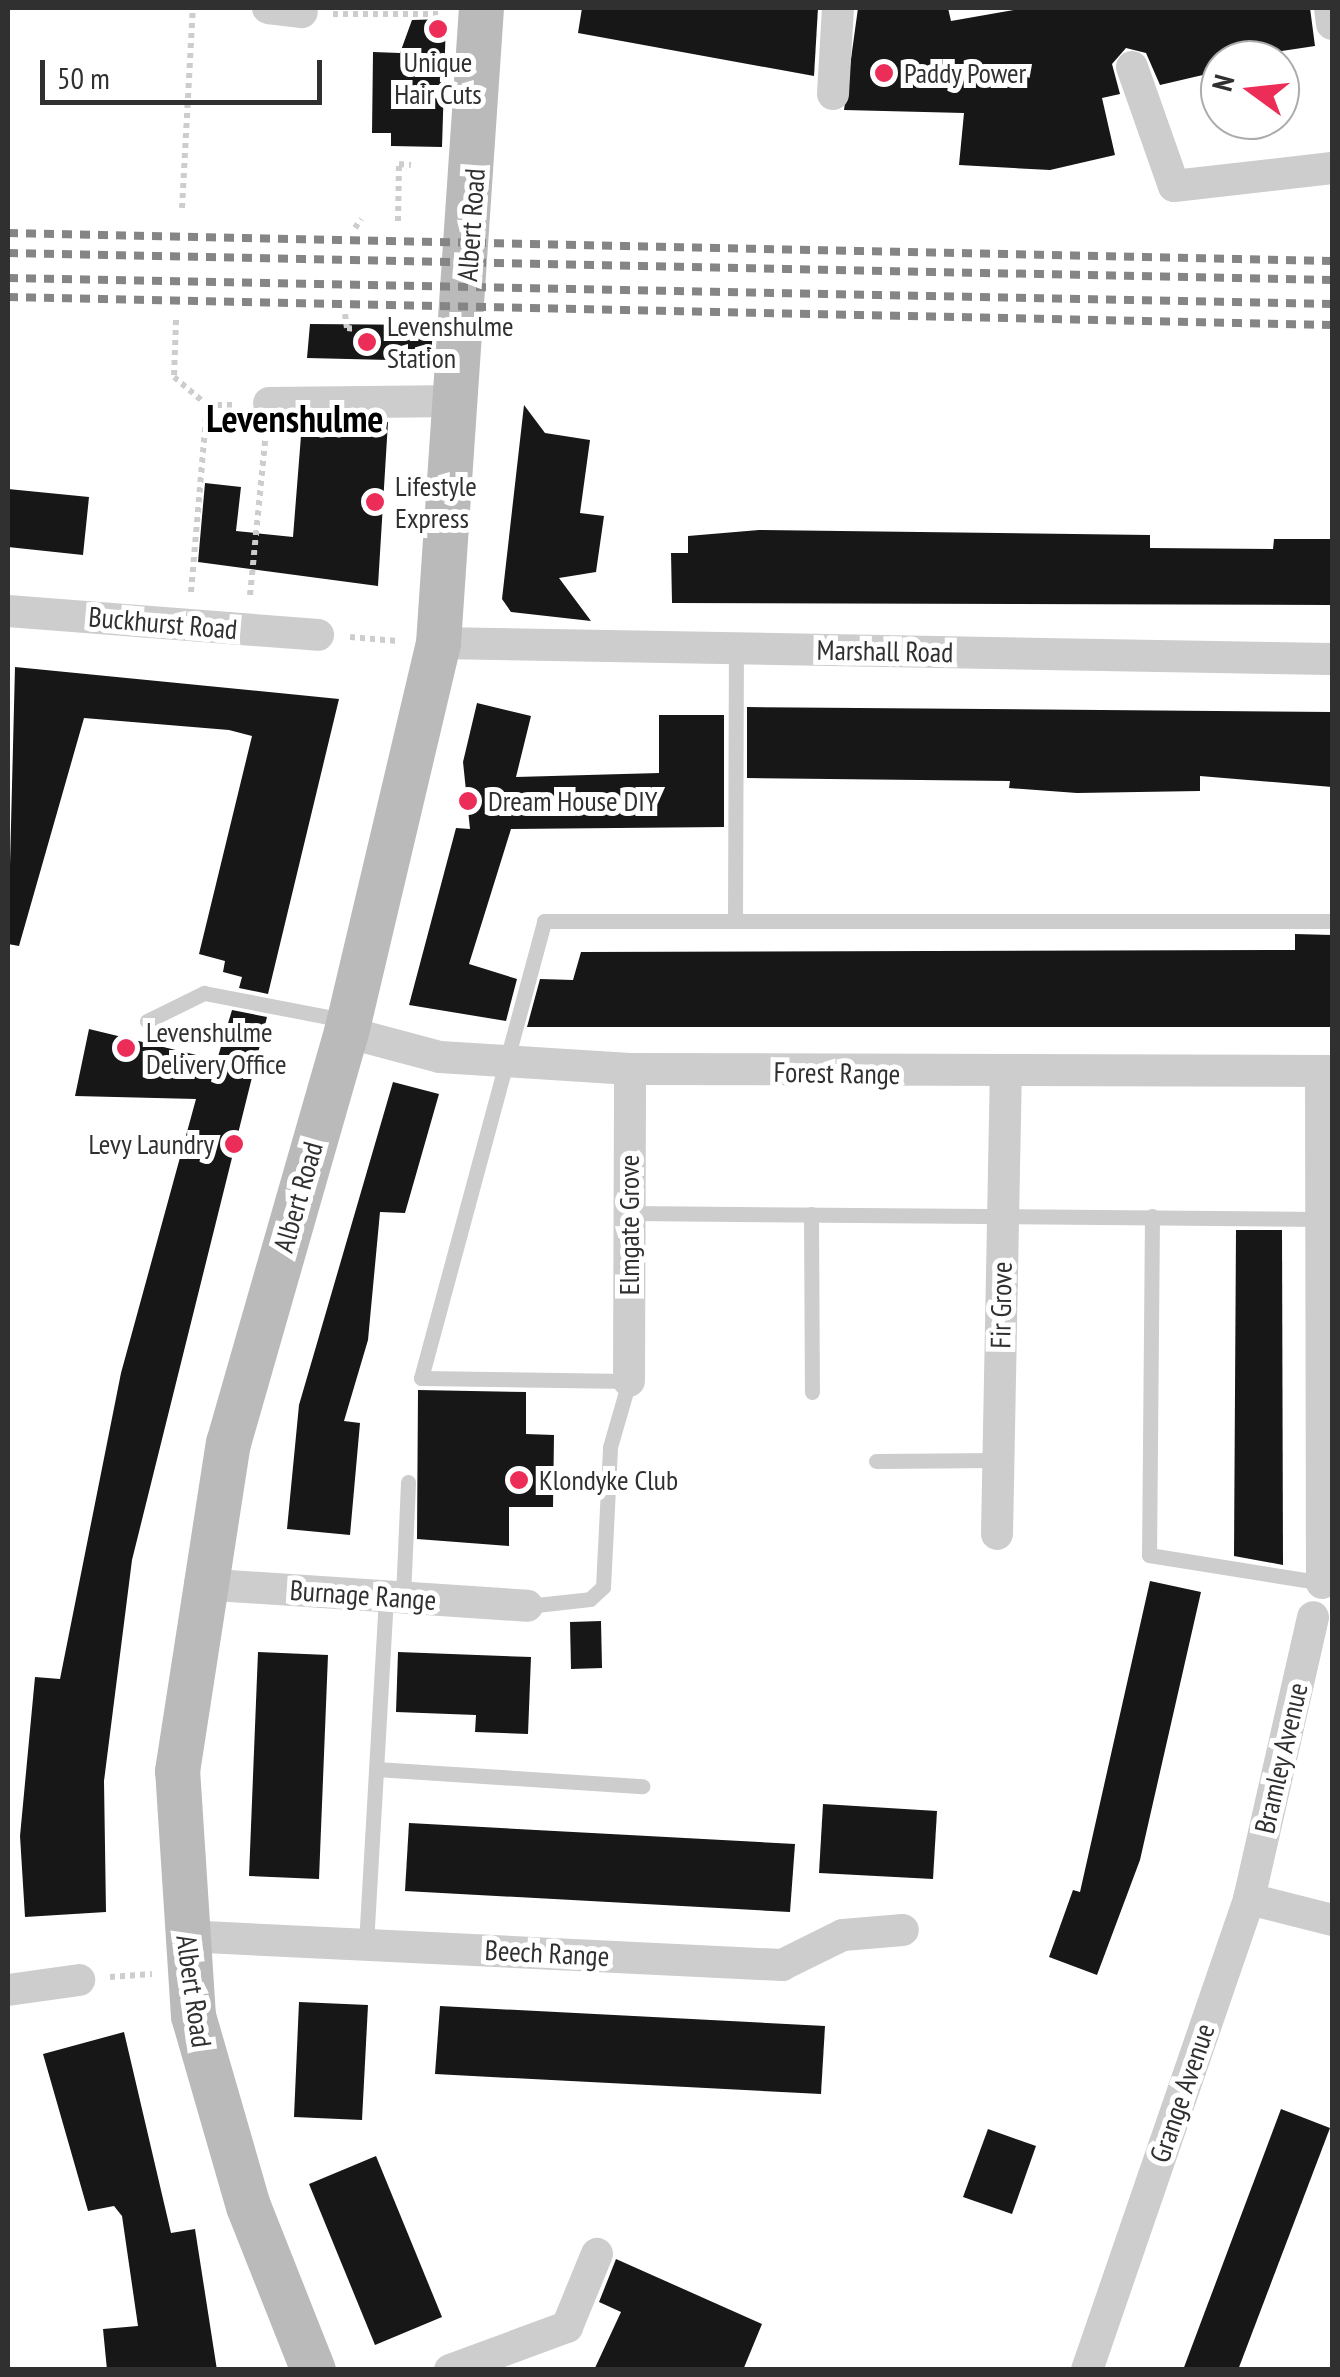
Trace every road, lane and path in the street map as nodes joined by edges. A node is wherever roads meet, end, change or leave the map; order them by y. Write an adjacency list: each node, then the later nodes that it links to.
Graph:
1 (193, 8): 12 (path)
2 (268, 8): 6 (street)
3 (838, 8): 9 (street)
4 (1330, 8): 7 (street)
5 (464, 11): 6 (path); 19 (main road, Albert Road)
6 (312, 14)
7 (1332, 24)
8 (1132, 67): 11 (street)
9 (833, 94)
10 (411, 165): 14 (path)
11 (1332, 168)
12 (182, 208)
13 (361, 219): 15 (path)
14 (398, 220)
15 (354, 228)
16 (345, 314): 18 (path)
17 (176, 320): 21 (path)
18 (356, 329)
19 (460, 401): 20 (street); 26 (main road, Albert Road)
20 (268, 404): 21 (path); 24 (path)
21 (208, 406): 23 (path)
22 (8, 610): 23 (street, Buckhurst Road)
23 (188, 624): 24 (street, Buckhurst Road)
24 (246, 630): 25 (street, Buckhurst Road)
25 (318, 636): 26 (path)
26 (438, 643): 27 (street, Marshall Road); 32 (main road, Albert Road)
27 (736, 649): 28 (street, Marshall Road); 29 (lane)
28 (1332, 659)
29 (735, 921): 30 (lane); 33 (lane)
30 (1332, 921)
31 (148, 1021): 32 (lane)
32 (347, 1026): 33 (street, Forest Range); 48 (main road, Albert Road)
33 (506, 1061): 34 (street, Forest Range); 42 (lane)
34 (630, 1068): 36 (street, Forest Range); 37 (street, Elmgate Grove)
35 (1327, 1071): 36 (street, Forest Range); 41 (street)
36 (1006, 1076): 39 (street, Fir Grove)
37 (629, 1213): 38 (lane); 42 (street, Elmgate Grove)
38 (811, 1214): 39 (lane); 43 (lane)
39 (1002, 1215): 40 (lane); 44 (street, Fir Grove)
40 (1152, 1216): 41 (lane); 49 (lane)
41 (1327, 1219): 49 (street)
42 (629, 1381): 51 (lane)
43 (812, 1392)
44 (998, 1460): 45 (lane); 47 (street, Fir Grove)
45 (876, 1462)
46 (408, 1482): 50 (lane)
47 (996, 1534)
48 (200, 1584): 50 (street, Burnage Range); 59 (main road, Albert Road)
49 (1327, 1584)
50 (394, 1596): 51 (street, Burnage Range); 53 (lane)
51 (526, 1606)
52 (1313, 1617): 55 (street, Bramley Avenue)
53 (376, 1769): 54 (lane); 58 (lane)
54 (642, 1786)
55 (1249, 1898): 56 (street); 65 (street, Grange Avenue)
56 (1332, 1920)
57 (904, 1930): 58 (street, Beech Range)
58 (366, 1944): 59 (street, Beech Range)
59 (186, 1954): 60 (path); 63 (main road, Albert Road)
60 (79, 1980): 61 (street)
61 (8, 1990)
62 (597, 2254): 64 (street)
63 (313, 2370)
64 (450, 2370)
65 (1087, 2370)

